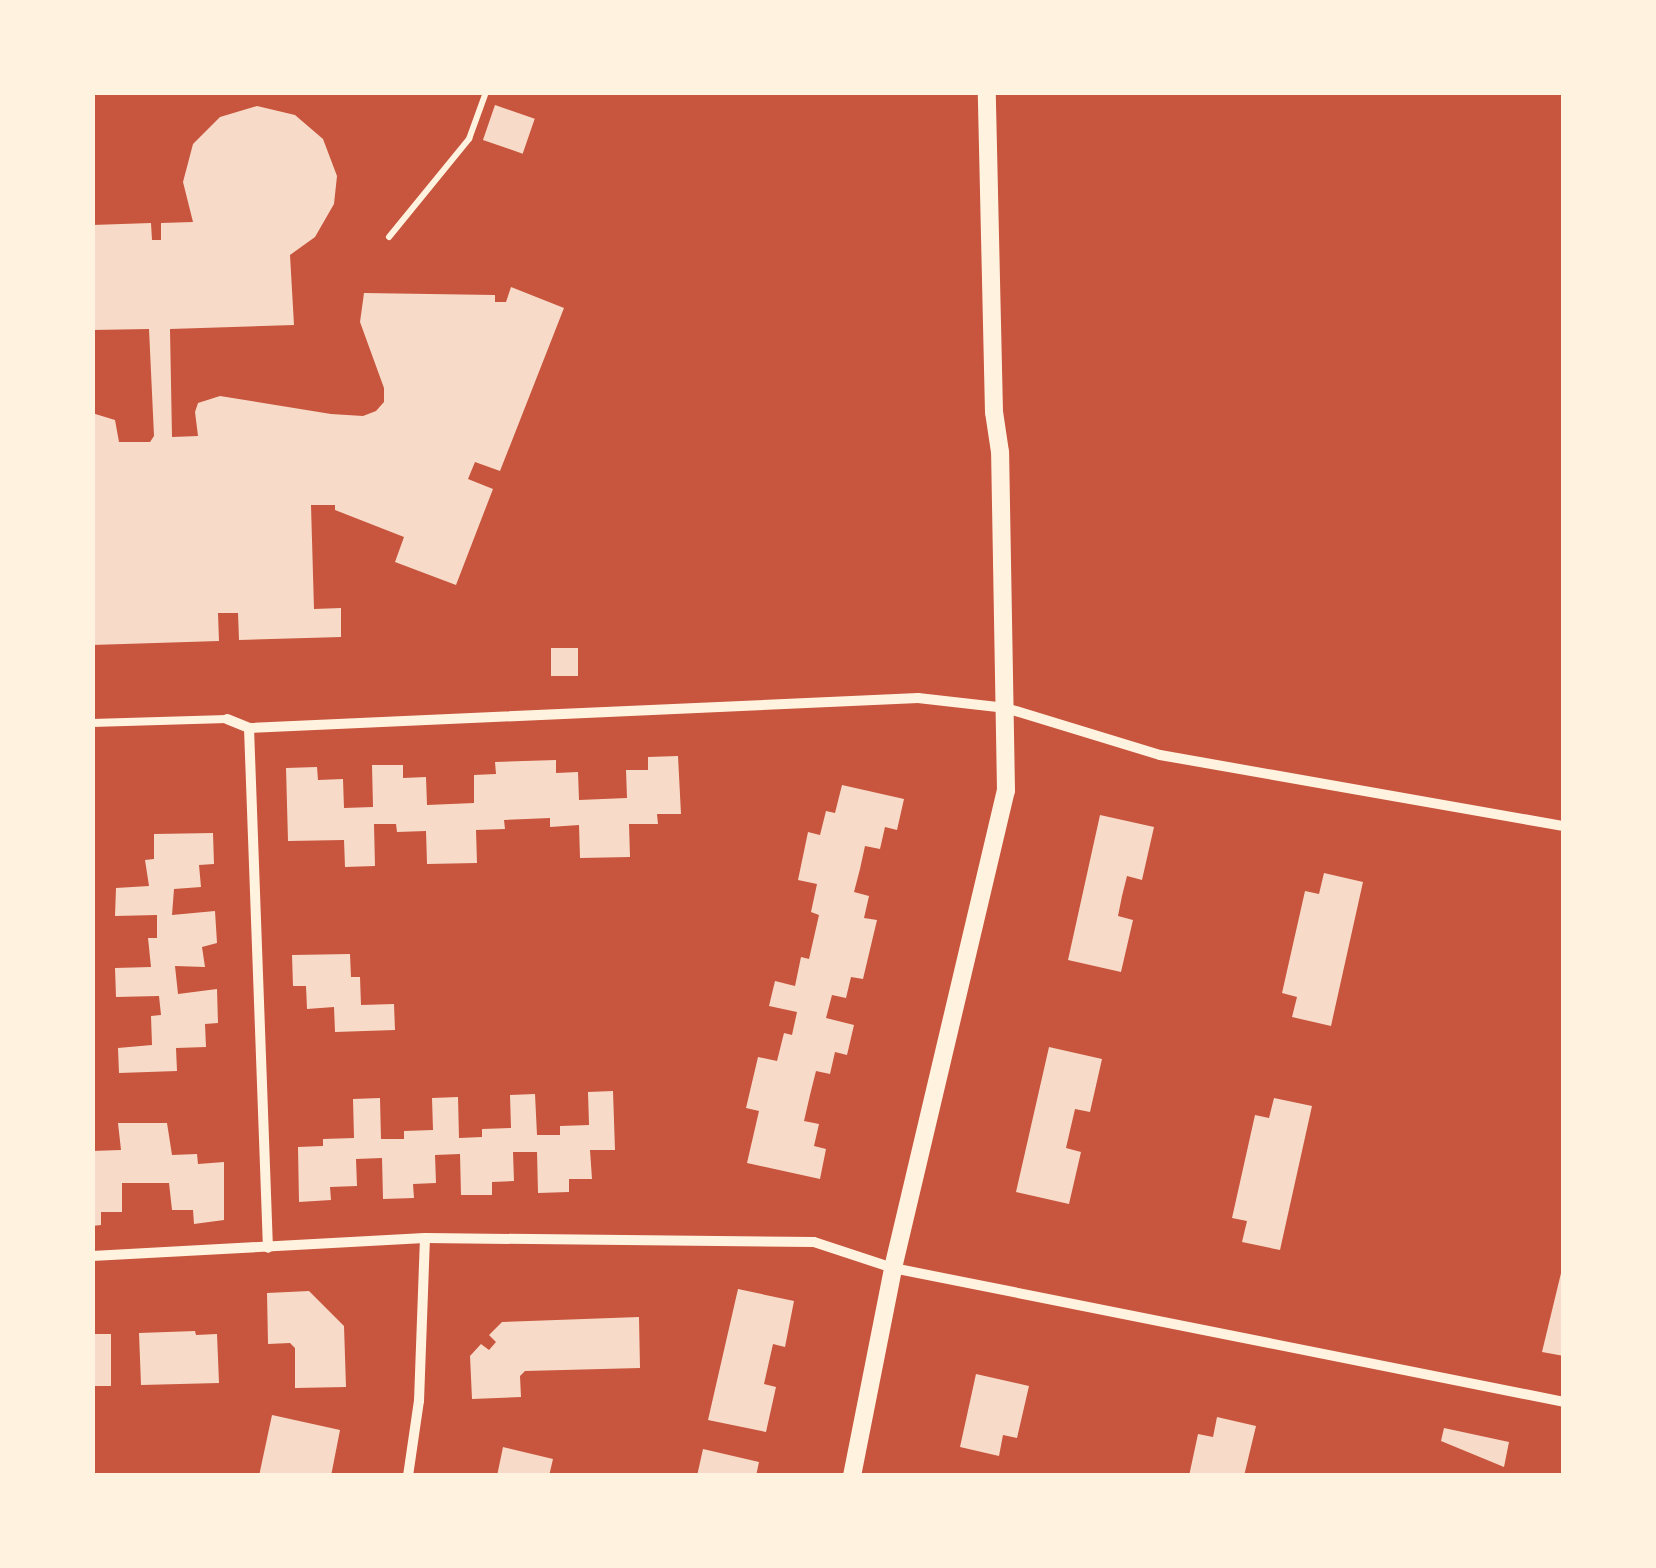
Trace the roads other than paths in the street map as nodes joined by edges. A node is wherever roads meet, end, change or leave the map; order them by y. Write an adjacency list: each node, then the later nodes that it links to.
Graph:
1 (986, 92): 2 (street)
2 (1006, 708): 5 (street); 6 (street); 10 (street)
3 (226, 719): 4 (lane); 5 (street)
4 (92, 723)
5 (249, 728): 8 (street)
6 (1564, 826)
7 (426, 1238): 8 (street); 10 (street); 12 (street)
8 (268, 1248): 9 (street)
9 (92, 1256)
10 (893, 1268): 11 (street); 13 (street)
11 (1564, 1402)
12 (408, 1476)
13 (852, 1476)

